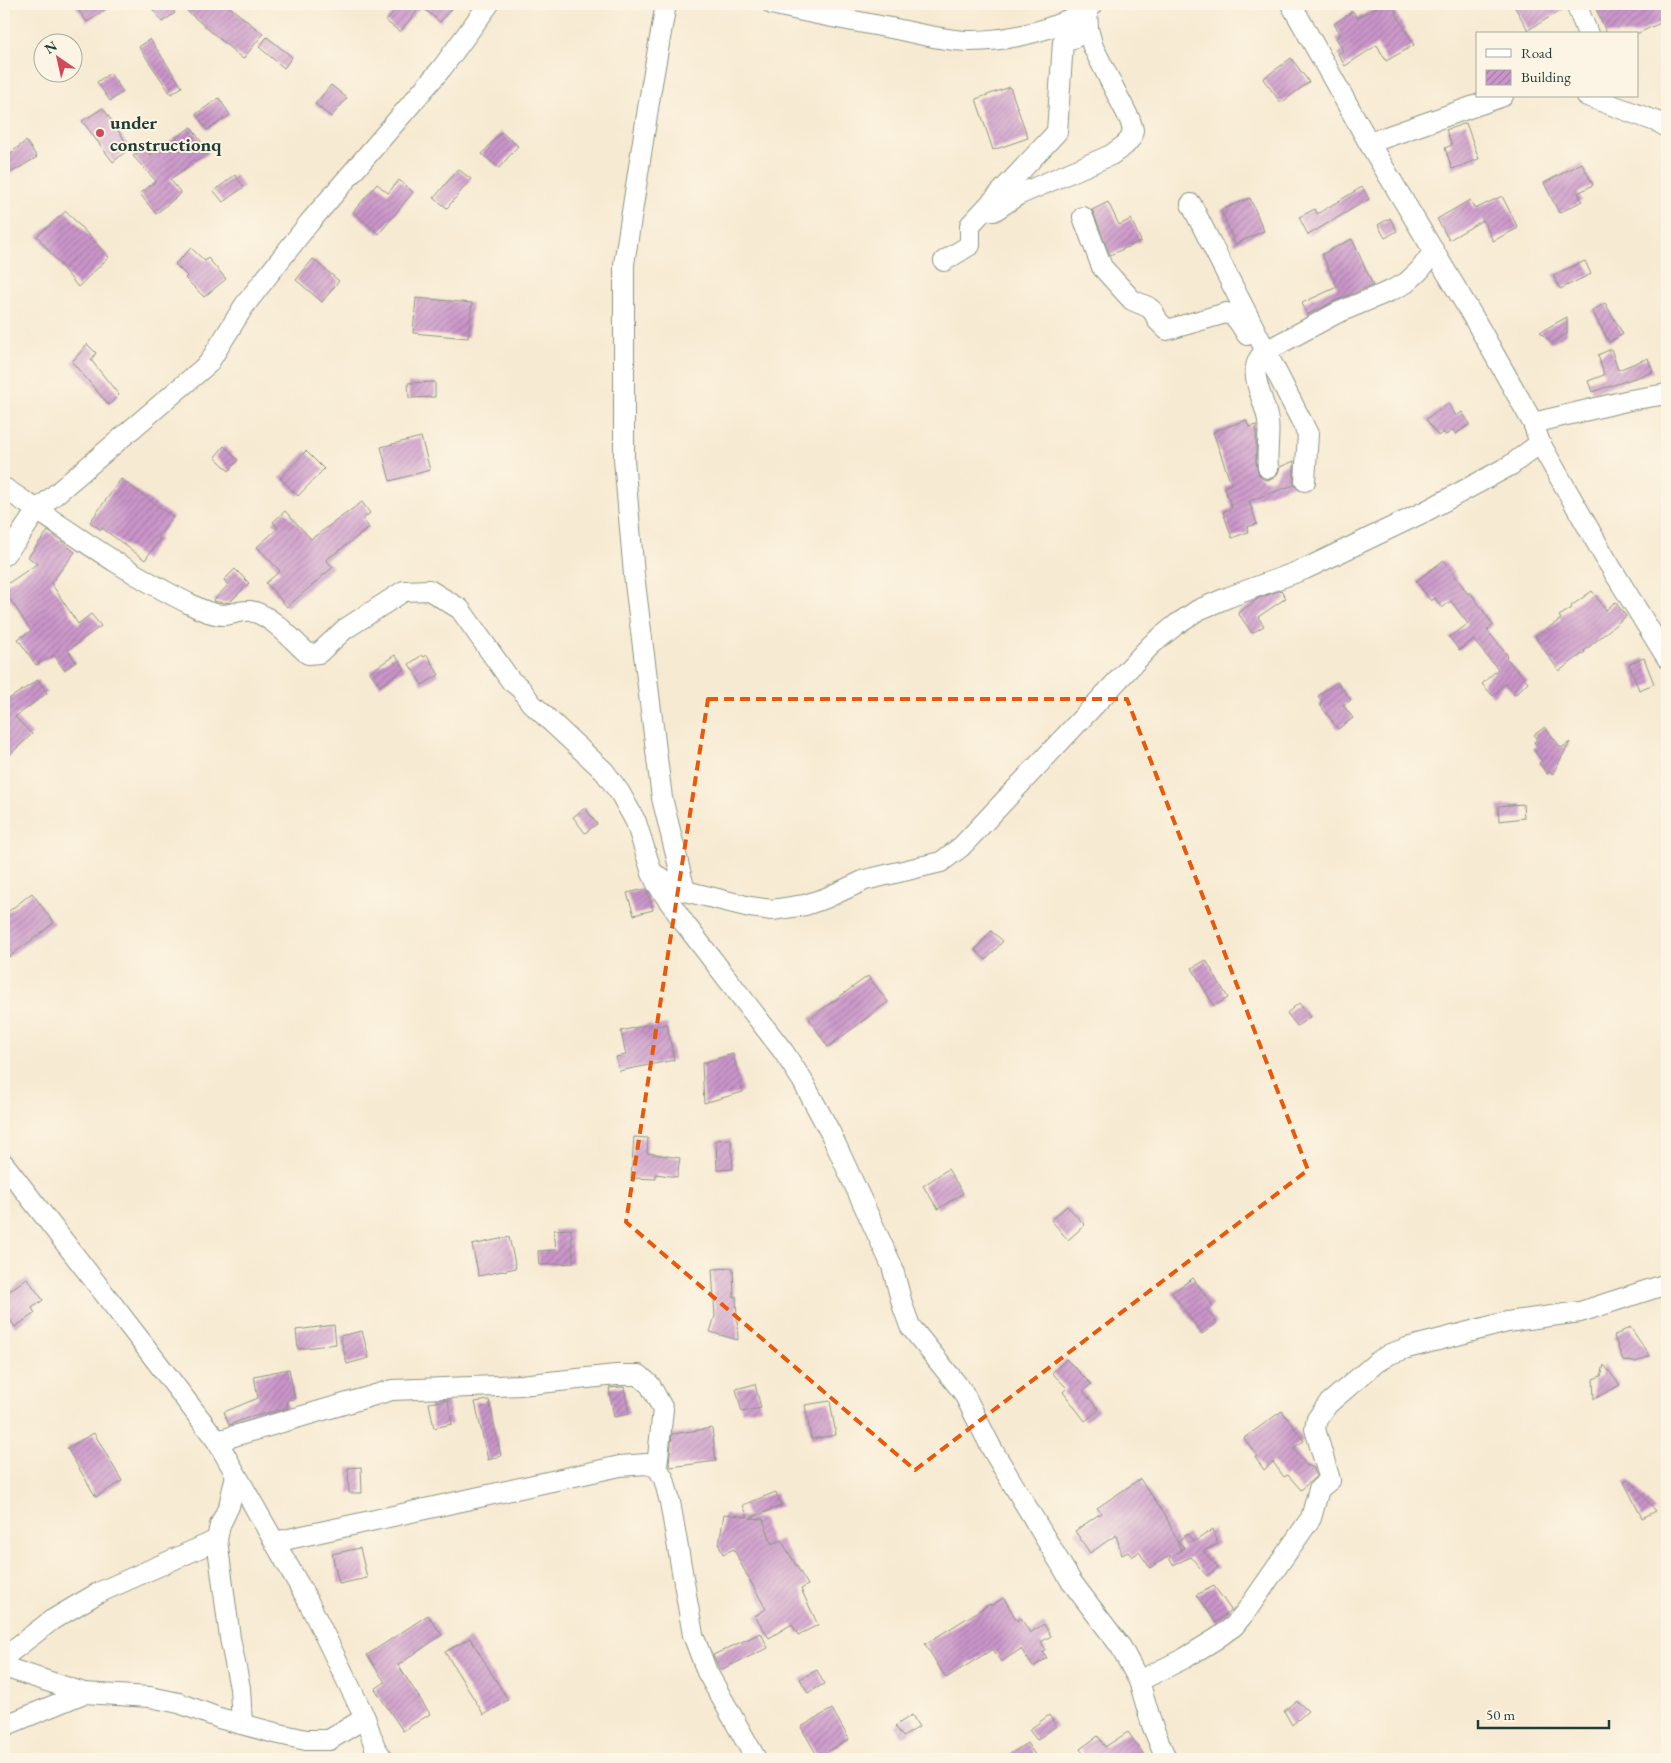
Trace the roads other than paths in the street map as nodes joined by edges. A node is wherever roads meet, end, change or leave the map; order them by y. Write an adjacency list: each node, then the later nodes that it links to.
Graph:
1 (489, 4): 26 (street)
2 (666, 4): 30 (street)
3 (772, 4): 7 (street)
4 (1291, 4): 13 (street)
5 (1576, 4): 8 (street)
6 (1090, 7): 7 (street); 15 (street)
7 (1065, 21): 18 (street)
8 (1587, 32)
9 (1497, 98): 13 (street)
10 (1596, 98): 11 (street)
11 (1614, 102): 12 (street)
12 (1667, 127)
13 (1368, 143): 17 (street)
14 (1190, 204): 19 (street)
15 (992, 212)
16 (1083, 218): 19 (street)
17 (1434, 252): 19 (street); 21 (street)
18 (944, 261)
19 (1263, 354): 23 (street); 24 (street)
20 (1667, 394): 21 (street)
21 (1533, 423): 22 (street)
22 (1540, 443): 28 (street); 30 (street)
23 (1268, 468)
24 (1304, 481)
25 (4, 488): 26 (street)
26 (37, 510): 27 (street); 29 (street)
27 (4, 555)
28 (1667, 658)
29 (652, 873): 30 (street); 40 (street)
30 (685, 891)
31 (4, 1164): 33 (street)
32 (1667, 1284): 40 (street)
33 (217, 1441): 34 (street); 35 (street)
34 (657, 1467): 37 (street); 46 (street)
35 (236, 1475): 36 (street); 37 (street)
36 (217, 1540): 38 (street); 43 (street)
37 (275, 1542): 42 (street)
38 (4, 1658)
39 (4, 1667): 41 (street)
40 (1139, 1681): 47 (street)
41 (84, 1693): 43 (street); 44 (street)
42 (365, 1718): 43 (street); 45 (street)
43 (242, 1724)
44 (4, 1726)
45 (383, 1759)
46 (756, 1759)
47 (1166, 1759)

